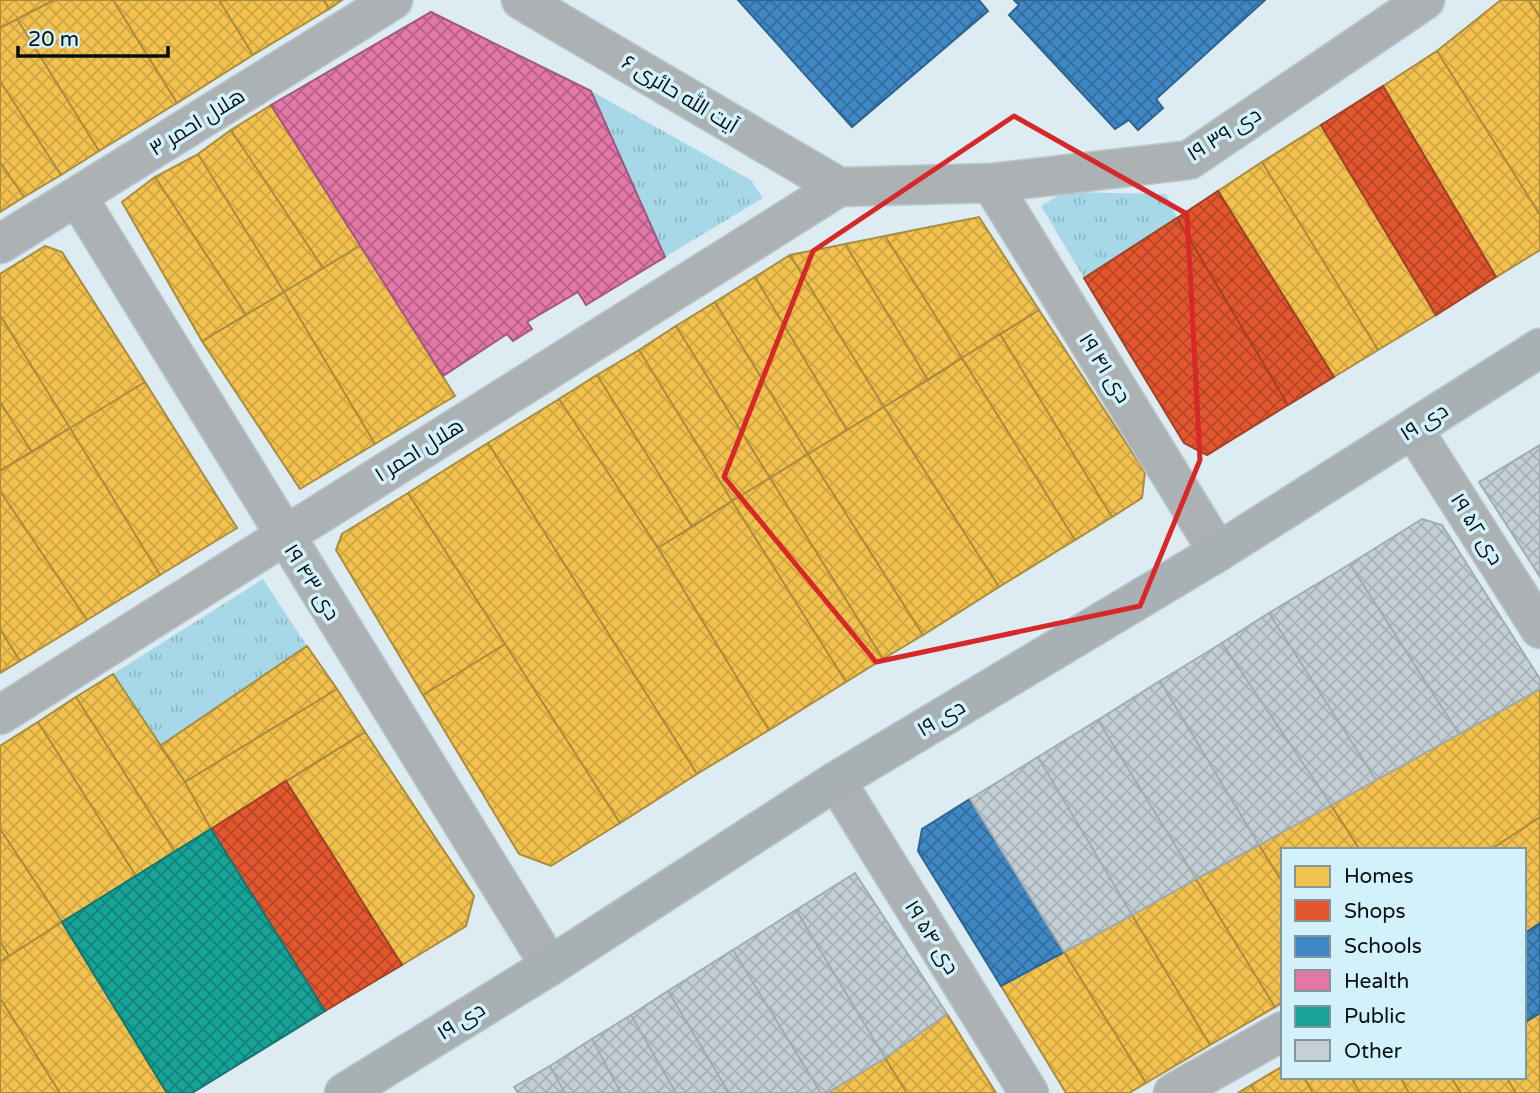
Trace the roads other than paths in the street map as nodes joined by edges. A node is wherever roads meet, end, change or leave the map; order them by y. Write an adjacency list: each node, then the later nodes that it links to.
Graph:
1 (393, 0): 6 (street, هلال احمر ۳)
2 (521, 0): 5 (street, آیت الله حائری ۶)
3 (1425, 0): 4 (street, ۱۹ دی ۳۹)
4 (991, 183): 5 (street, ۱۹ دی ۳۹); 11 (street, ۱۹ دی ۴۱)
5 (839, 187): 10 (street, هلال احمر ۱)
6 (77, 196): 7 (street, هلال احمر ۳); 10 (street, ۱۹ دی ۴۳)
7 (0, 244)
8 (1540, 348): 9 (main road, ۱۹ دی)
9 (1413, 429): 11 (main road, ۱۹ دی); 12 (street, ۱۹ دی ۵۲)
10 (283, 535): 13 (street, هلال احمر ۱); 15 (street, ۱۹ دی ۴۳)
11 (1219, 552): 14 (main road, ۱۹ دی)
12 (1540, 629)
13 (0, 715)
14 (836, 781): 15 (main road, ۱۹ دی); 18 (street, ۱۹ دی ۵۴)
15 (550, 966): 17 (main road, ۱۹ دی)
16 (1281, 1032): 19 (street)
17 (344, 1093)
18 (1029, 1093)
19 (1172, 1093)

